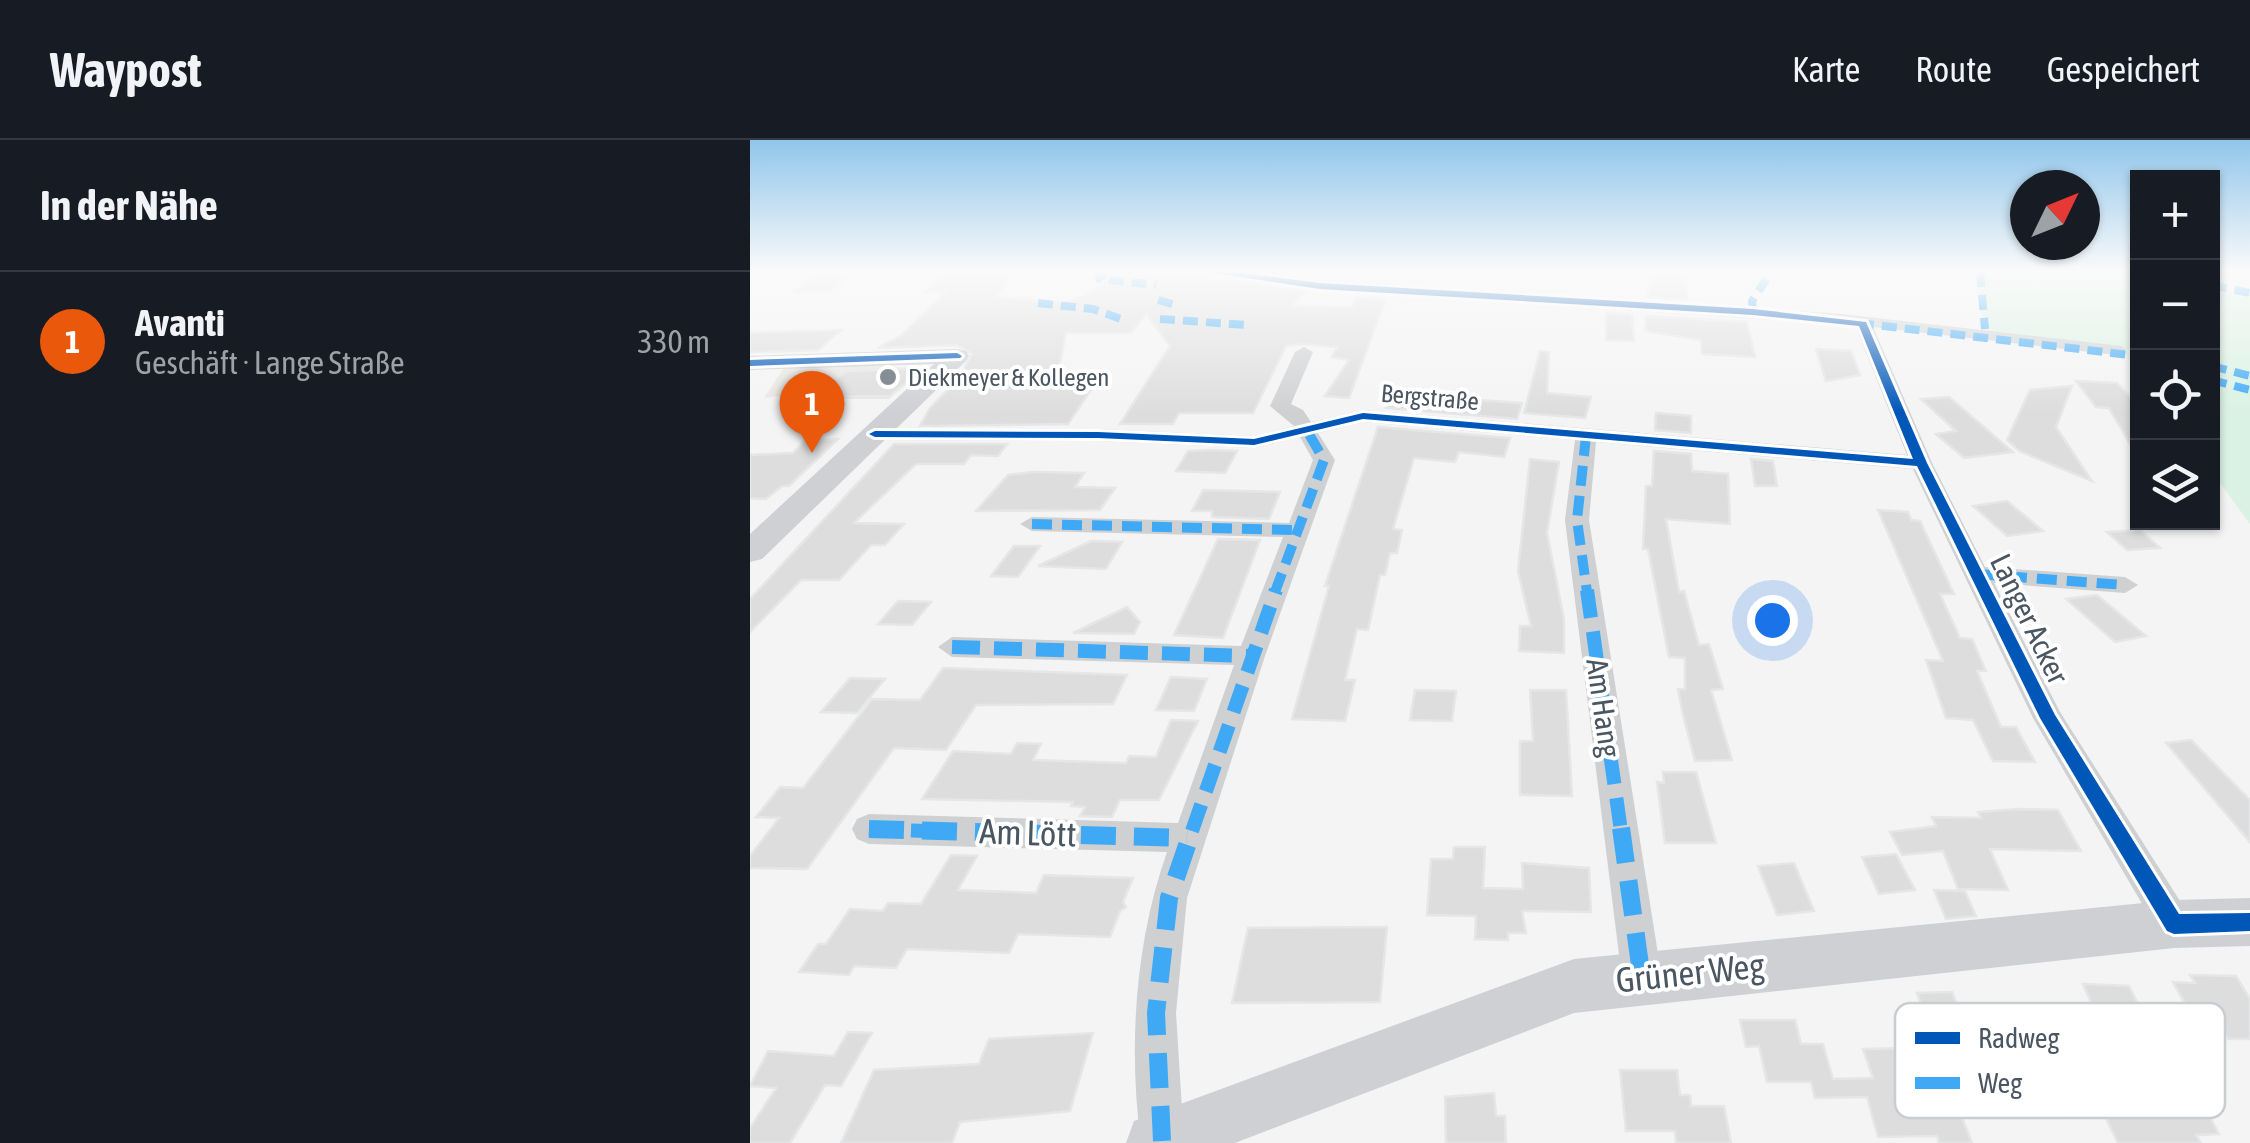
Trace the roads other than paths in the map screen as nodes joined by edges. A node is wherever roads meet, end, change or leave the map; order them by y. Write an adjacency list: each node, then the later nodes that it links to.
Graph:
1 (1815, 319): 2 (street)
2 (1863, 324): 3 (street); 9 (street, Langer Acker)
3 (2116, 350)
4 (1304, 352): 6 (street)
5 (750, 363): 7 (street)
6 (1306, 430): 7 (street, Bergstraße); 8 (street, Bergstraße); 11 (street)
7 (875, 434): 12 (street)
8 (1586, 436): 9 (street, Bergstraße); 21 (street, Am Hang)
9 (1921, 463): 13 (street, Langer Acker)
10 (1032, 524): 11 (street)
11 (1295, 530): 16 (street)
12 (756, 540)
13 (1977, 574): 14 (street, Langer Acker); 20 (street, Langer Acker)
14 (2125, 585)
15 (952, 647): 16 (street)
16 (1250, 656): 18 (street)
17 (869, 828): 18 (street, Am Lött)
18 (1187, 838): 22 (street)
19 (2250, 922): 20 (street, Grüner Weg)
20 (2174, 924): 21 (street, Grüner Weg)
21 (1642, 978): 22 (street, Grüner Weg)
22 (1159, 1142)

